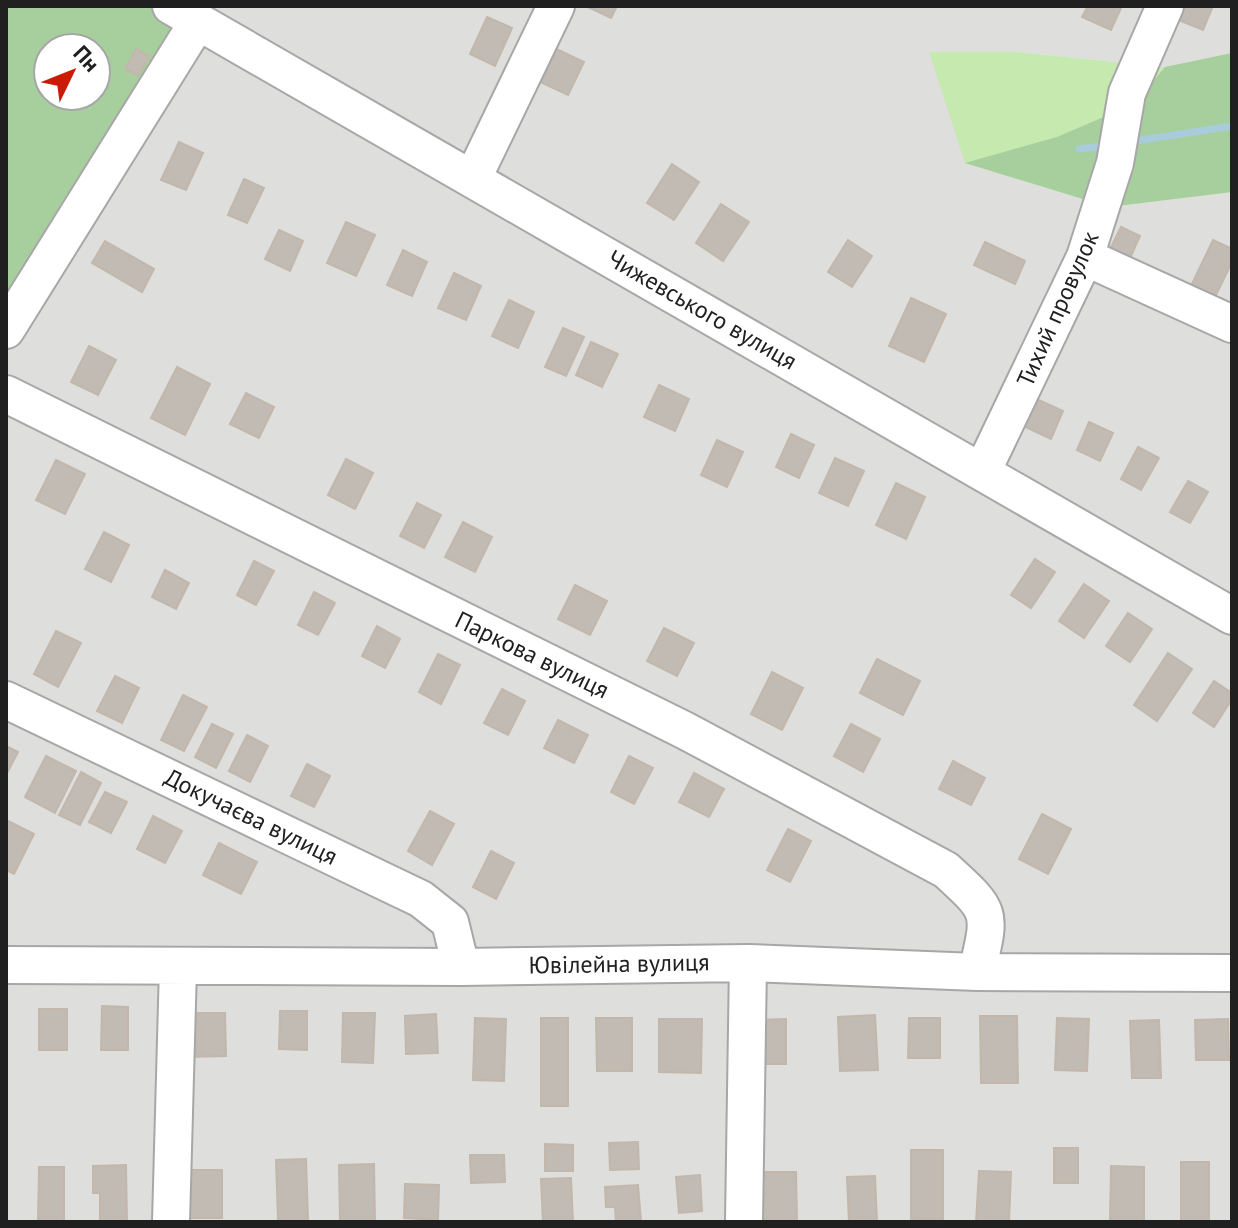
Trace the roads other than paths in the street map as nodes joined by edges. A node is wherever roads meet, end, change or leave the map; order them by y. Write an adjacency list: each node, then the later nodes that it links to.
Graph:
1 (556, 6): 4 (street)
2 (1165, 6): 5 (street, Тихий провулок)
3 (184, 14): 4 (street, Чижевського вулиця); 7 (street)
4 (473, 178): 9 (street, Чижевського вулиця)
5 (1085, 257): 6 (street); 9 (street, Тихий провулок)
6 (1232, 324)
7 (6, 330)
8 (6, 394): 16 (street, Паркова вулиця)
9 (982, 472): 10 (street, Чижевського вулиця)
10 (1232, 616)
11 (6, 700): 15 (street, Докучаєва вулиця)
12 (748, 963): 15 (street, Ювілейна вулиця); 16 (street, Ювілейна вулиця); 19 (street)
13 (6, 965): 14 (street, Ювілейна вулиця)
14 (178, 967): 15 (street, Ювілейна вулиця); 18 (street)
15 (461, 967)
16 (977, 972): 17 (street, Ювілейна вулиця)
17 (1232, 973)
18 (171, 1222)
19 (744, 1222)

